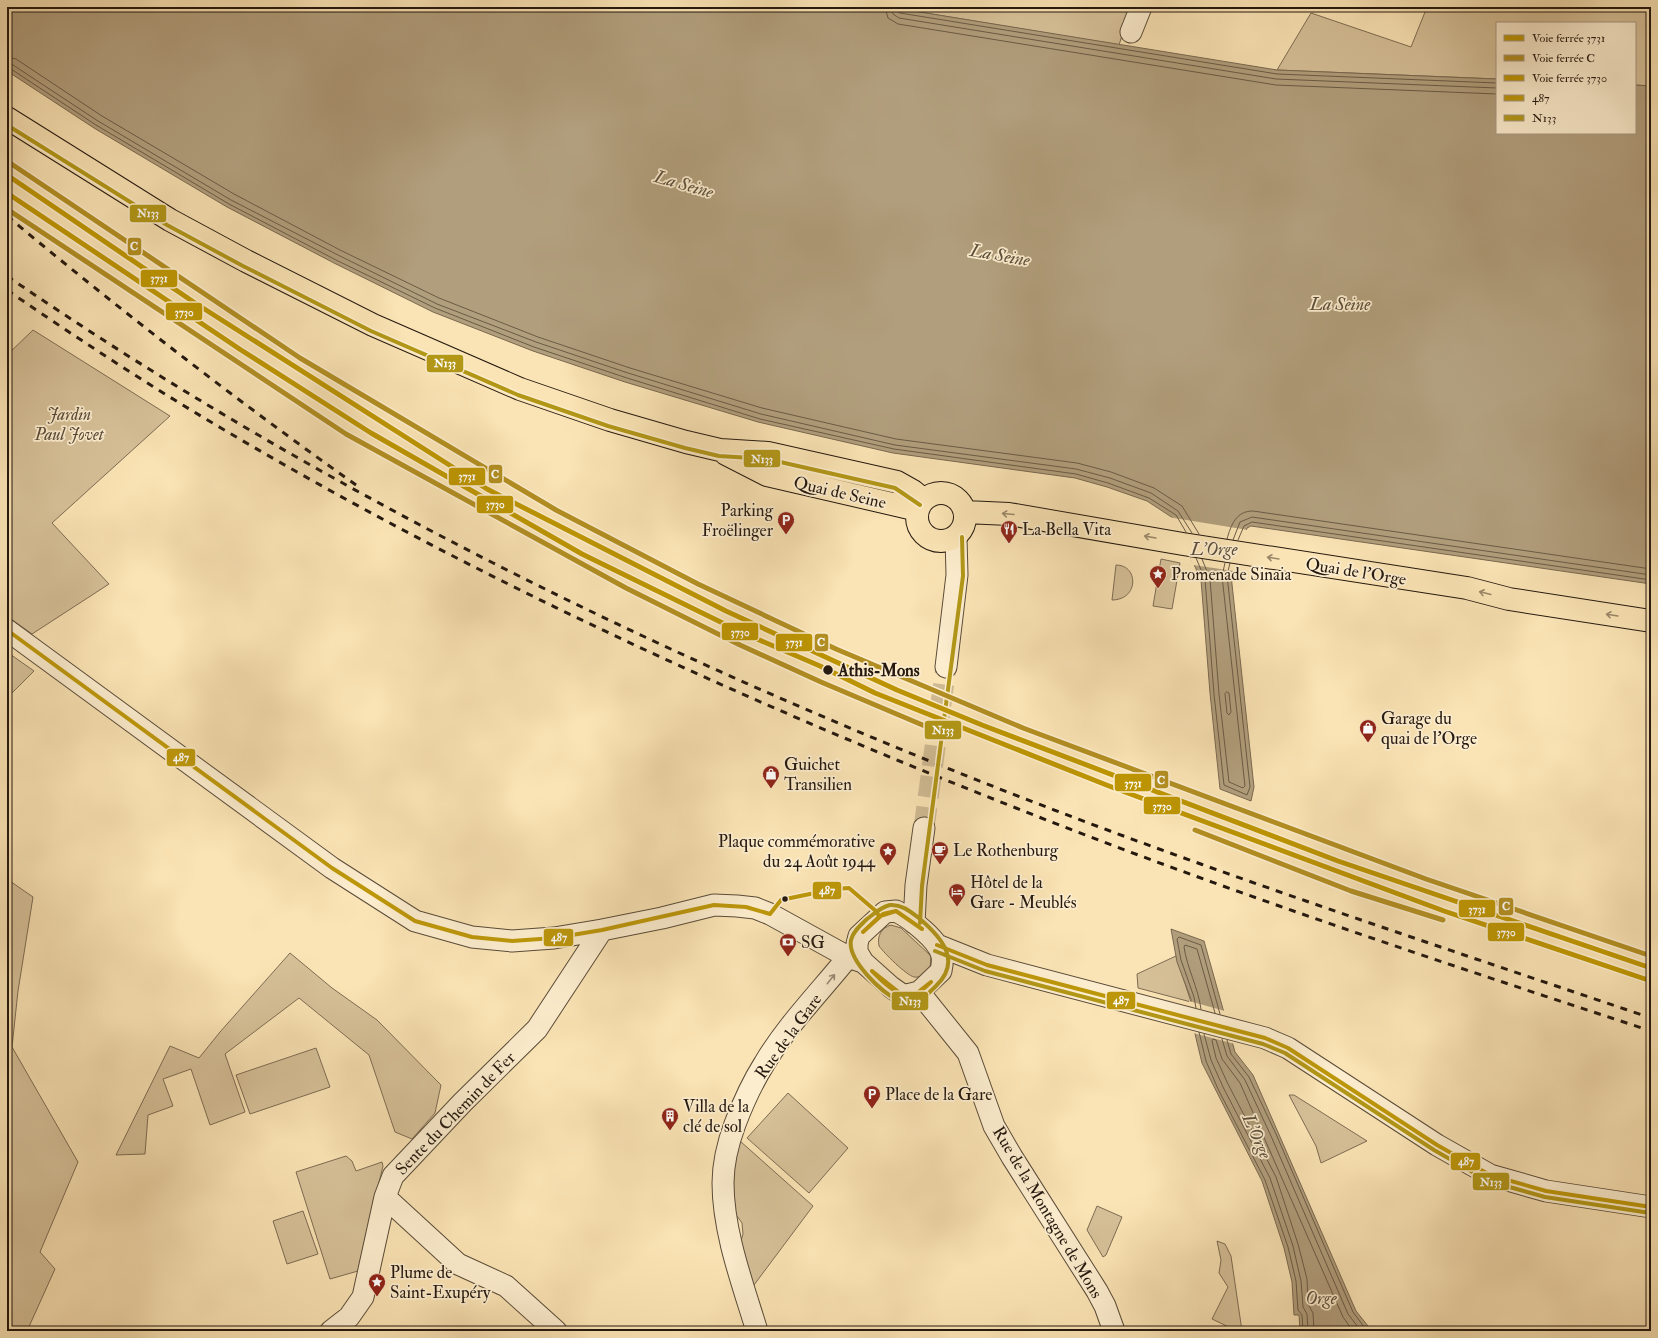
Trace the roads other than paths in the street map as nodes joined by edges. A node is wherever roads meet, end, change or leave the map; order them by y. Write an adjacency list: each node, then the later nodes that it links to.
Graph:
1 (1141, 7): 2 (street)
2 (1131, 32)
3 (7, 118): 4 (main road, Quai de Seine)
4 (921, 505): 5 (main road); 6 (main road)
5 (965, 512): 6 (main road); 7 (main road, Quai de l'Orge, one-way to 5)
6 (956, 537): 9 (street)
7 (1651, 621)
8 (7, 630): 14 (street)
9 (946, 667)
10 (924, 828): 11 (street)
11 (916, 885): 12 (street); 13 (street)
12 (896, 911): 13 (street); 16 (street)
13 (914, 923): 15 (street)
14 (602, 930): 16 (street); 20 (street, Sente du Chemin de Fer)
15 (937, 945): 17 (street); 18 (street)
16 (856, 959): 19 (street); 24 (street, Rue de la Gare, one-way to 16)
17 (974, 960): 18 (street); 21 (street)
18 (941, 971): 19 (street)
19 (919, 992): 25 (street, Rue de la Montagne de Mons)
20 (385, 1197): 22 (street, Sente du Chemin de Fer); 23 (street)
21 (1651, 1207)
22 (331, 1331)
23 (556, 1331)
24 (757, 1331)
25 (1114, 1331)

